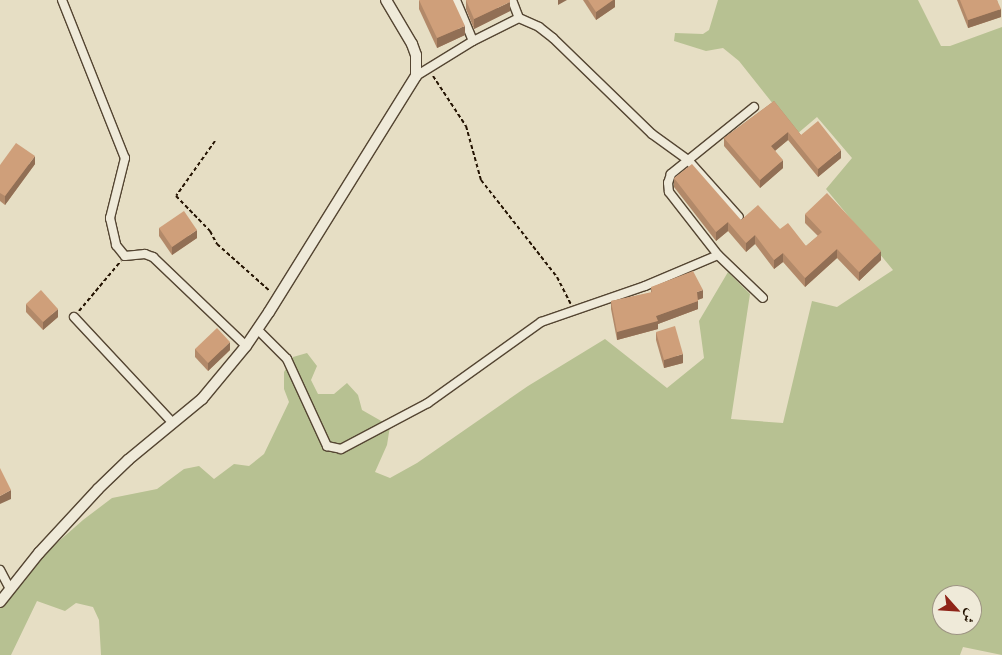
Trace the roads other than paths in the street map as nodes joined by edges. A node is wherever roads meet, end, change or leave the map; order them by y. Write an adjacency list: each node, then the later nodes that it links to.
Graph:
1 (62, 0): 15 (street)
2 (386, 0): 7 (street)
3 (456, 0): 6 (street)
4 (512, 0): 5 (street)
5 (518, 18): 6 (street); 9 (street)
6 (473, 41): 7 (street)
7 (416, 76): 14 (street)
8 (754, 106): 9 (street)
9 (688, 160): 10 (street); 11 (street)
10 (739, 217)
11 (718, 255): 12 (street); 14 (street)
12 (763, 298)
13 (74, 317): 16 (street)
14 (257, 329): 15 (street)
15 (246, 346): 16 (street)
16 (173, 423): 18 (street)
17 (0, 570): 18 (street)
18 (10, 589): 19 (street)
19 (0, 602)

